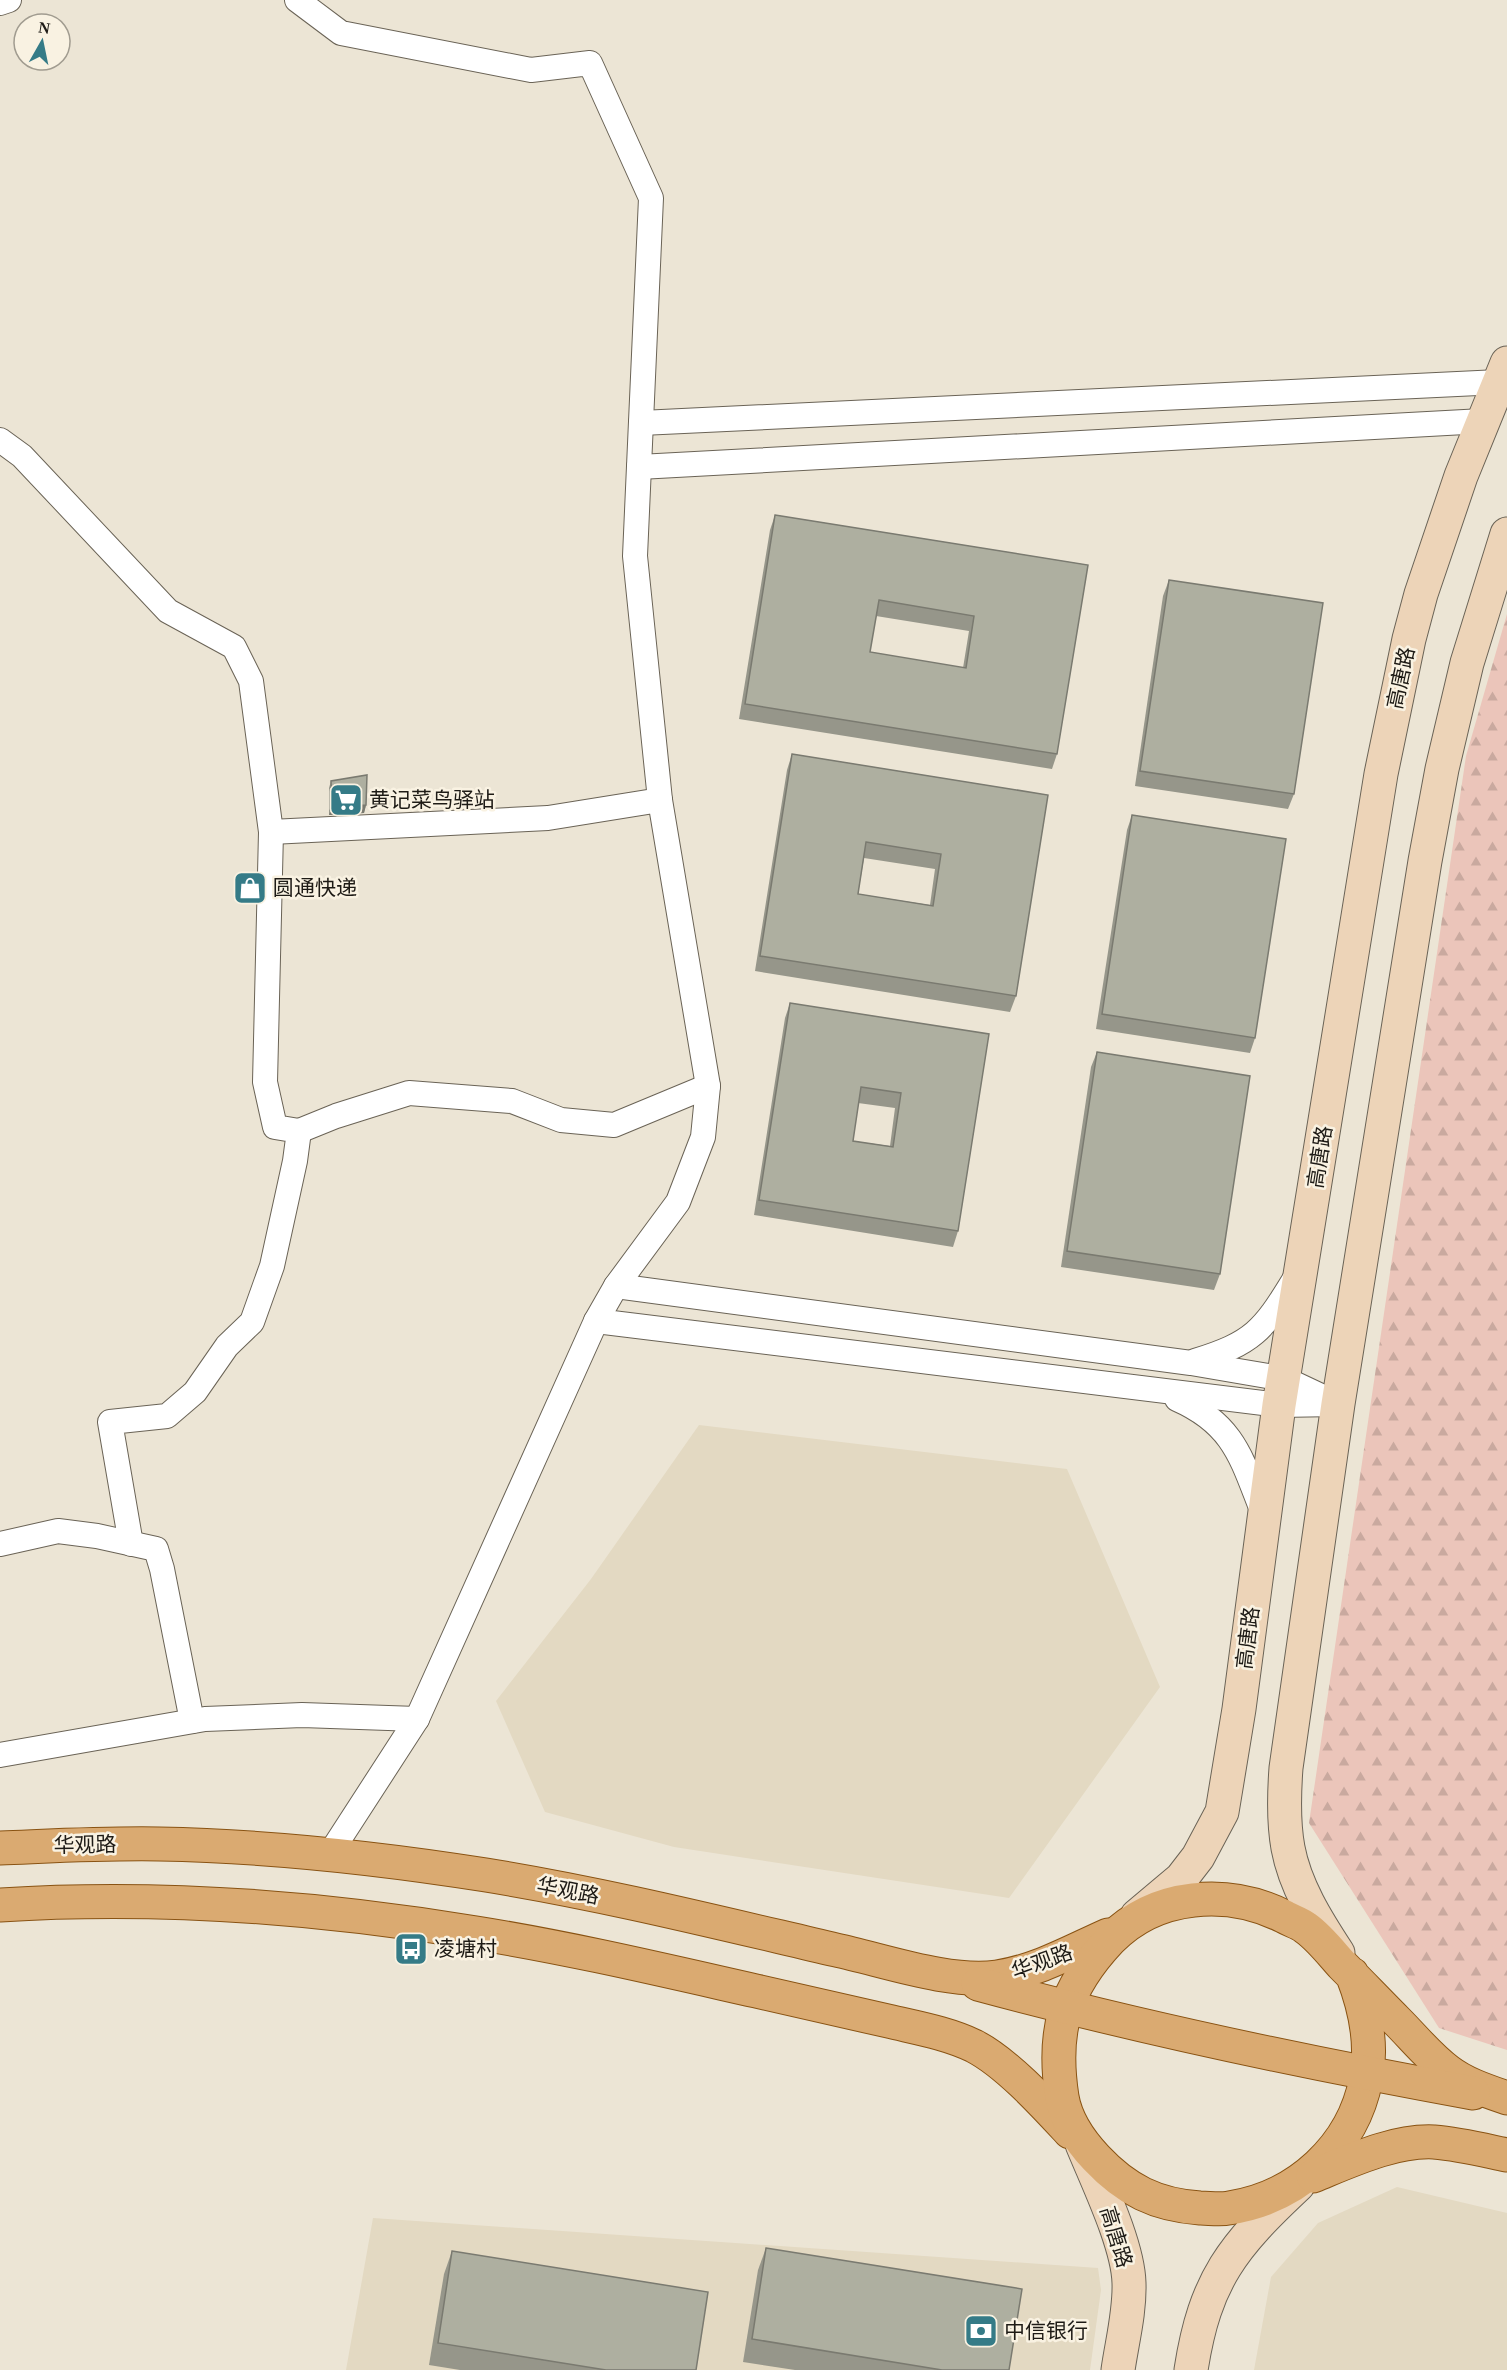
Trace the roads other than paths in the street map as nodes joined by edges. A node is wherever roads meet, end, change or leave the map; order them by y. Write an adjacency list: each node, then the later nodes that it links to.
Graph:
1 (9, 0): 3 (street)
2 (297, 0): 6 (street)
3 (0, 3)
4 (1503, 372): 5 (street, 高唐路); 6 (street)
5 (1483, 421): 8 (street); 14 (street, 高唐路)
6 (641, 423): 8 (street)
7 (0, 440): 11 (street)
8 (639, 467): 10 (street)
9 (1507, 534): 20 (street)
10 (660, 800): 11 (street); 12 (street)
11 (271, 832): 13 (street)
12 (708, 1086): 13 (street); 15 (street)
13 (299, 1131): 23 (street)
14 (1303, 1265): 17 (street); 19 (street, 高唐路)
15 (616, 1286): 16 (street); 17 (street)
16 (596, 1321): 18 (street); 24 (street)
17 (1191, 1363): 19 (street)
18 (1159, 1391): 19 (street); 21 (street)
19 (1282, 1392): 20 (street); 21 (street, 高唐路)
20 (1338, 1404): 31 (street)
21 (1264, 1515): 30 (street, 高唐路)
22 (0, 1544): 23 (street)
23 (131, 1544): 25 (street)
24 (417, 1719): 25 (street); 28 (street)
25 (192, 1721): 26 (street)
26 (0, 1755)
27 (0, 1848): 28 (main road, 华观路)
28 (330, 1855): 32 (main road, 华观路)
29 (0, 1905): 36 (main road)
30 (1121, 1929): 31 (main road); 32 (main road, 华观路); 33 (main road)
31 (1352, 1974): 34 (main road); 35 (main road)
32 (944, 1975): 33 (main road)
33 (1066, 2008): 34 (main road); 36 (main road)
34 (1367, 2074): 35 (main road); 38 (main road)
35 (1507, 2099)
36 (1082, 2144): 38 (main road); 39 (street, 高唐路)
37 (1507, 2155): 38 (main road)
38 (1304, 2180): 40 (street)
39 (1118, 2370)
40 (1191, 2370)

